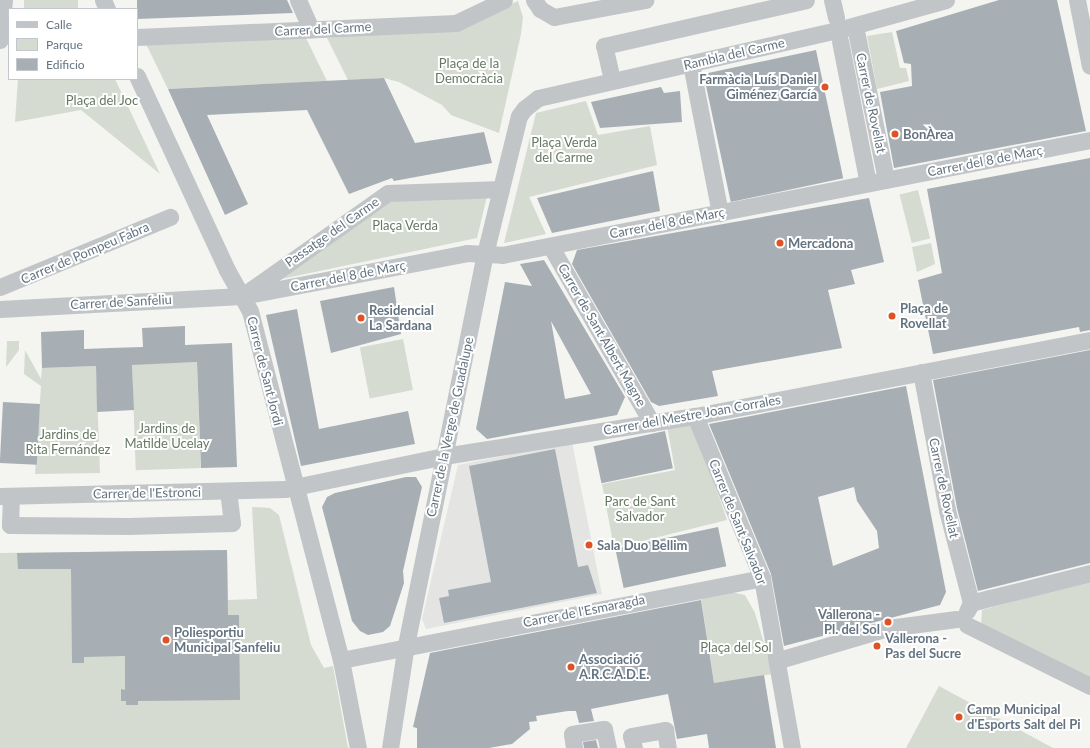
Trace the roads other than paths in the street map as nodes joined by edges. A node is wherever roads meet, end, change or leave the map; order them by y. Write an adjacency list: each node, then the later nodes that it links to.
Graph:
1 (4, 0): 14 (street)
2 (298, 0): 12 (street)
3 (504, 0): 12 (street, Carrer del Carme)
4 (534, 0): 5 (street)
5 (646, 0)
6 (806, 0): 18 (street)
7 (832, 0): 10 (street)
8 (946, 0): 11 (street, Rambla del Carme)
9 (1077, 0): 17 (street)
10 (836, 18)
11 (855, 26): 16 (street, Rambla del Carme); 23 (street, Carrer de Rovellat)
12 (311, 29): 13 (street, Carrer del Carme)
13 (138, 36)
14 (0, 40)
15 (840, 41): 22 (street, Carrer de Rovellat)
16 (691, 64): 20 (street, Rambla del Carme); 25 (street)
17 (1090, 66)
18 (610, 71)
19 (138, 78): 30 (street, Carrer de Sant Jordi)
20 (524, 109): 24 (street, Carrer de la Verge de Guadalupe)
21 (1090, 140): 23 (street, Carrer del 8 de Març)
22 (867, 178)
23 (886, 180): 25 (street, Carrer del 8 de Març)
24 (501, 189): 28 (street, Carrer de la Verge de Guadalupe); 30 (street, Passatge del Carme)
25 (720, 212): 27 (street, Carrer del 8 de Març)
26 (170, 217): 29 (street, Carrer de Pompeu Fabra)
27 (552, 247): 28 (street, Carrer del 8 de Març); 35 (street, Carrer de Sant Albert Magne)
28 (485, 254): 30 (street, Carrer del 8 de Març); 36 (street, Carrer de la Verge de Guadalupe)
29 (0, 287)
30 (242, 296): 31 (street, Carrer de Sanfeliu); 37 (street, Carrer de Sant Jordi)
31 (0, 309)
32 (1090, 340): 33 (street, Carrer del Mestre Joan Corrales)
33 (921, 372): 34 (street, Carrer del Mestre Joan Corrales); 42 (street, Carrer de Rovellat)
34 (695, 416): 35 (street, Carrer del Mestre Joan Corrales); 41 (street, Carrer de Sant Salvador)
35 (652, 423): 36 (street, Carrer del Mestre Joan Corrales)
36 (444, 456): 37 (street, Carrer del Mestre Joan Corrales); 43 (street, Carrer de la Verge de Guadalupe)
37 (295, 488): 38 (street, Carrer de l'Estronci); 44 (street, Carrer de Sant Jordi)
38 (228, 492): 39 (street, Carrer de l'Estronci); 39 (street)
39 (5, 496)
40 (1090, 573): 42 (street)
41 (762, 578): 43 (street, Carrer de l'Esmaragda); 45 (street, Carrer de Sant Salvador)
42 (965, 615): 45 (street); 46 (street)
43 (406, 645): 44 (street); 48 (street, Carrer de la Verge de Guadalupe)
44 (341, 660): 47 (street, Carrer de Sant Jordi)
45 (779, 660): 53 (street, Carrer de Sant Salvador)
46 (1090, 686)
47 (358, 748)
48 (390, 748)
49 (574, 748): 50 (street)
50 (608, 748)
51 (634, 748): 52 (street)
52 (668, 748)
53 (792, 748)

